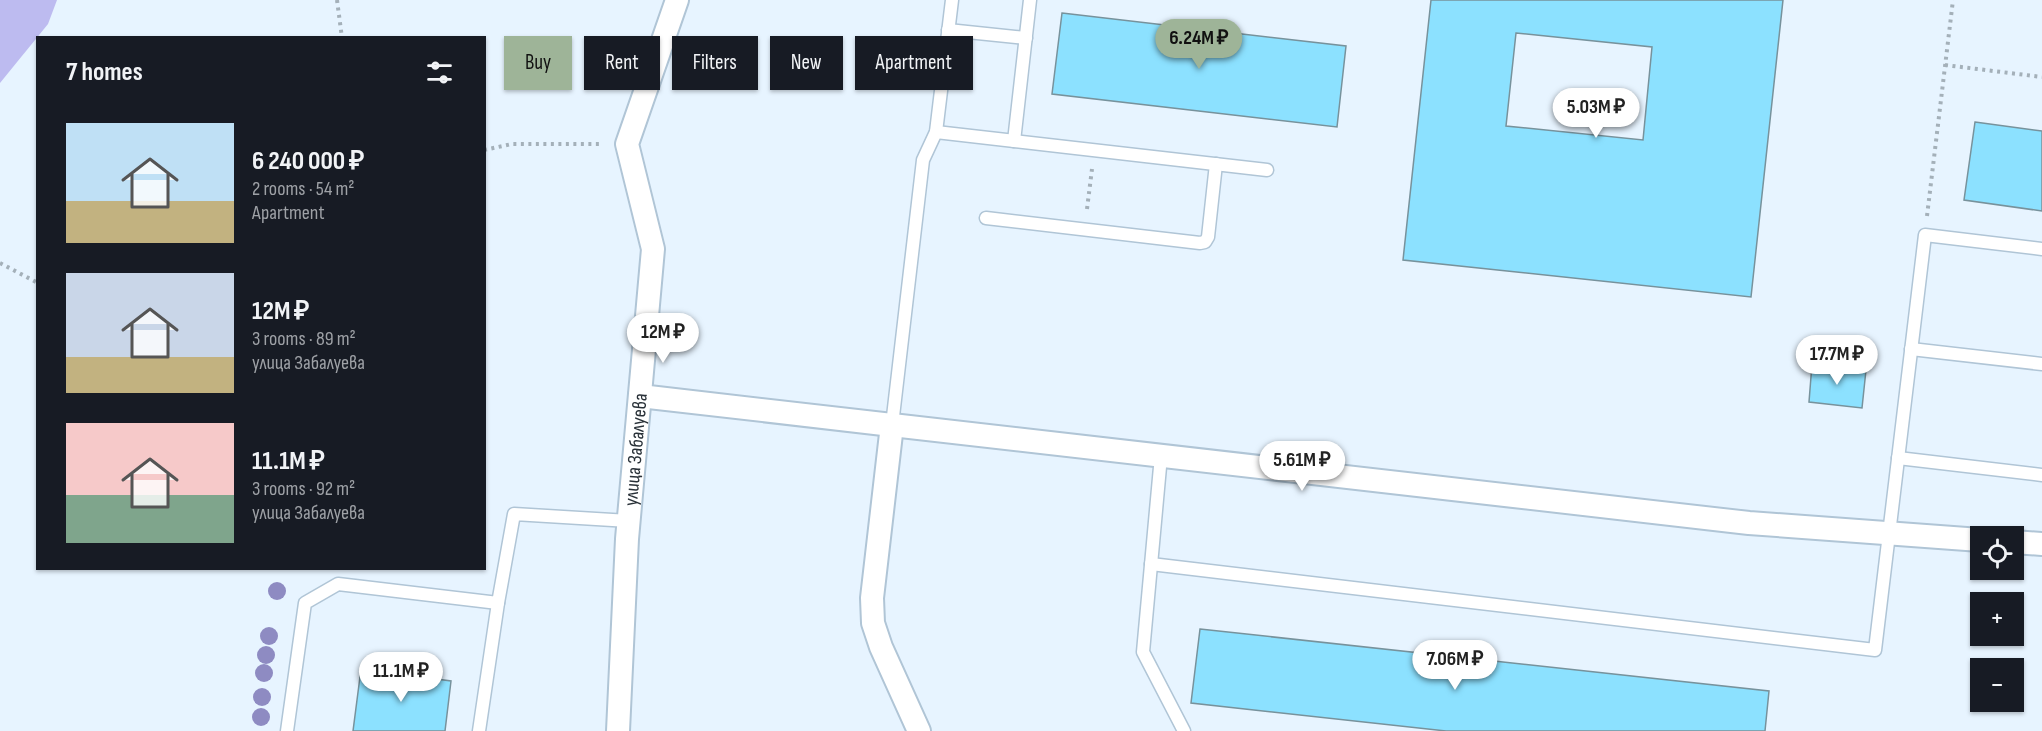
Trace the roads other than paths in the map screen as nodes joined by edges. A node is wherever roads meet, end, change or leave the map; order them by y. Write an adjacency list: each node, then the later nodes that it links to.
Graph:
1 (677, 0): 14 (street, улица Забалуева)
2 (952, 0): 4 (lane)
3 (1030, 0): 5 (lane)
4 (948, 30): 5 (lane); 6 (lane)
5 (1026, 38): 7 (lane)
6 (936, 132): 7 (lane); 15 (lane)
7 (1014, 141): 8 (lane)
8 (1216, 164): 9 (lane); 10 (lane)
9 (1267, 170)
10 (986, 218)
11 (2042, 249): 12 (lane)
12 (1911, 348): 13 (lane); 17 (lane)
13 (2042, 364)
14 (640, 396): 15 (street); 19 (street, улица Забалуева)
15 (892, 425): 16 (street); 29 (street)
16 (1161, 456): 20 (street); 24 (lane)
17 (1898, 458): 18 (lane); 20 (lane)
18 (2042, 475)
19 (629, 521): 25 (lane); 28 (street, улица Забалуева)
20 (1889, 534): 21 (street); 24 (lane)
21 (1970, 539)
22 (2024, 543): 23 (street)
23 (2042, 544)
24 (1151, 564): 30 (lane)
25 (498, 603): 26 (lane); 27 (lane)
26 (287, 731)
27 (479, 731)
28 (618, 731)
29 (919, 731)
30 (1184, 731)

